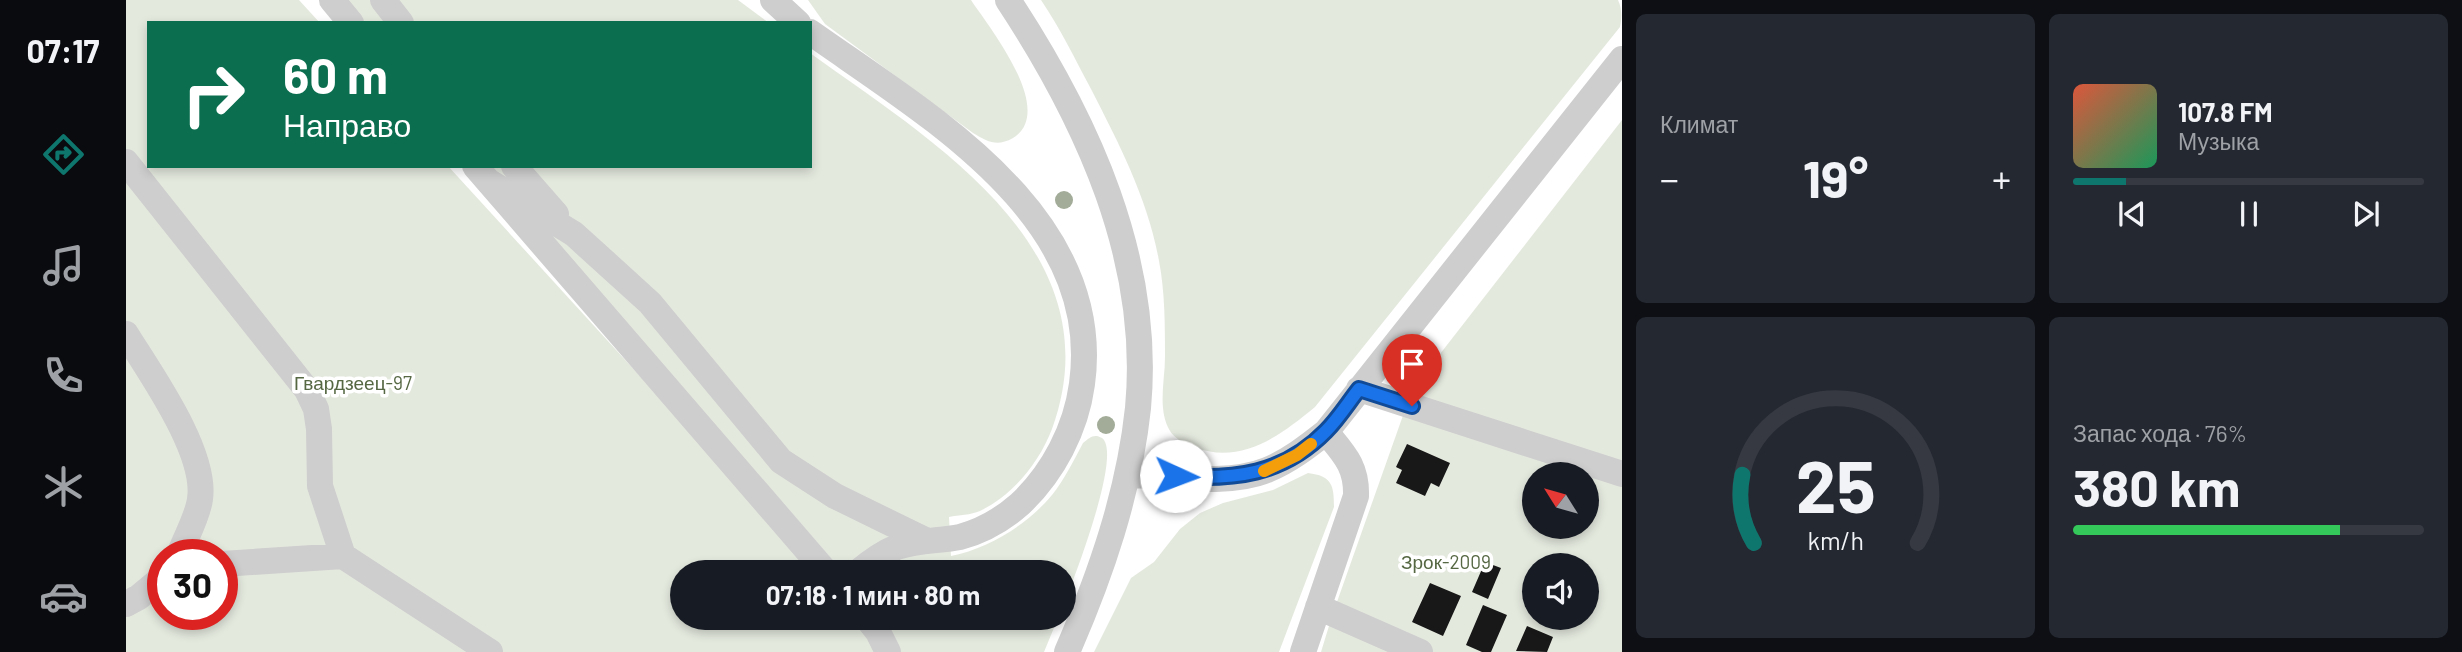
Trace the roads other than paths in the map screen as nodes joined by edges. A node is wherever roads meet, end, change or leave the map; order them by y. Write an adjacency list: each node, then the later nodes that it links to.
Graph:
1 (332, 0): 5 (street)
2 (383, 0): 6 (street)
3 (773, 0): 7 (street)
4 (1008, 0): 18 (street)
5 (349, 21)
6 (399, 21)
7 (796, 21)
8 (812, 33): 20 (street)
9 (1622, 59): 15 (street)
10 (126, 162): 21 (street)
11 (516, 168): 13 (street)
12 (482, 174): 13 (street); 22 (street)
13 (574, 234): 20 (street)
14 (126, 334): 19 (street)
15 (1359, 389): 16 (street); 17 (street)
16 (1326, 432): 18 (street); 27 (street)
17 (1622, 474)
18 (1127, 475): 31 (street)
19 (185, 539)
20 (925, 540): 23 (street)
21 (343, 556): 24 (street); 29 (street)
22 (816, 560)
23 (872, 560)
24 (238, 563)
25 (147, 591): 26 (street)
26 (126, 604)
27 (1318, 607): 32 (street); 33 (street)
28 (876, 630): 30 (street)
29 (491, 652)
30 (888, 652)
31 (1067, 652)
32 (1303, 652)
33 (1420, 652)

